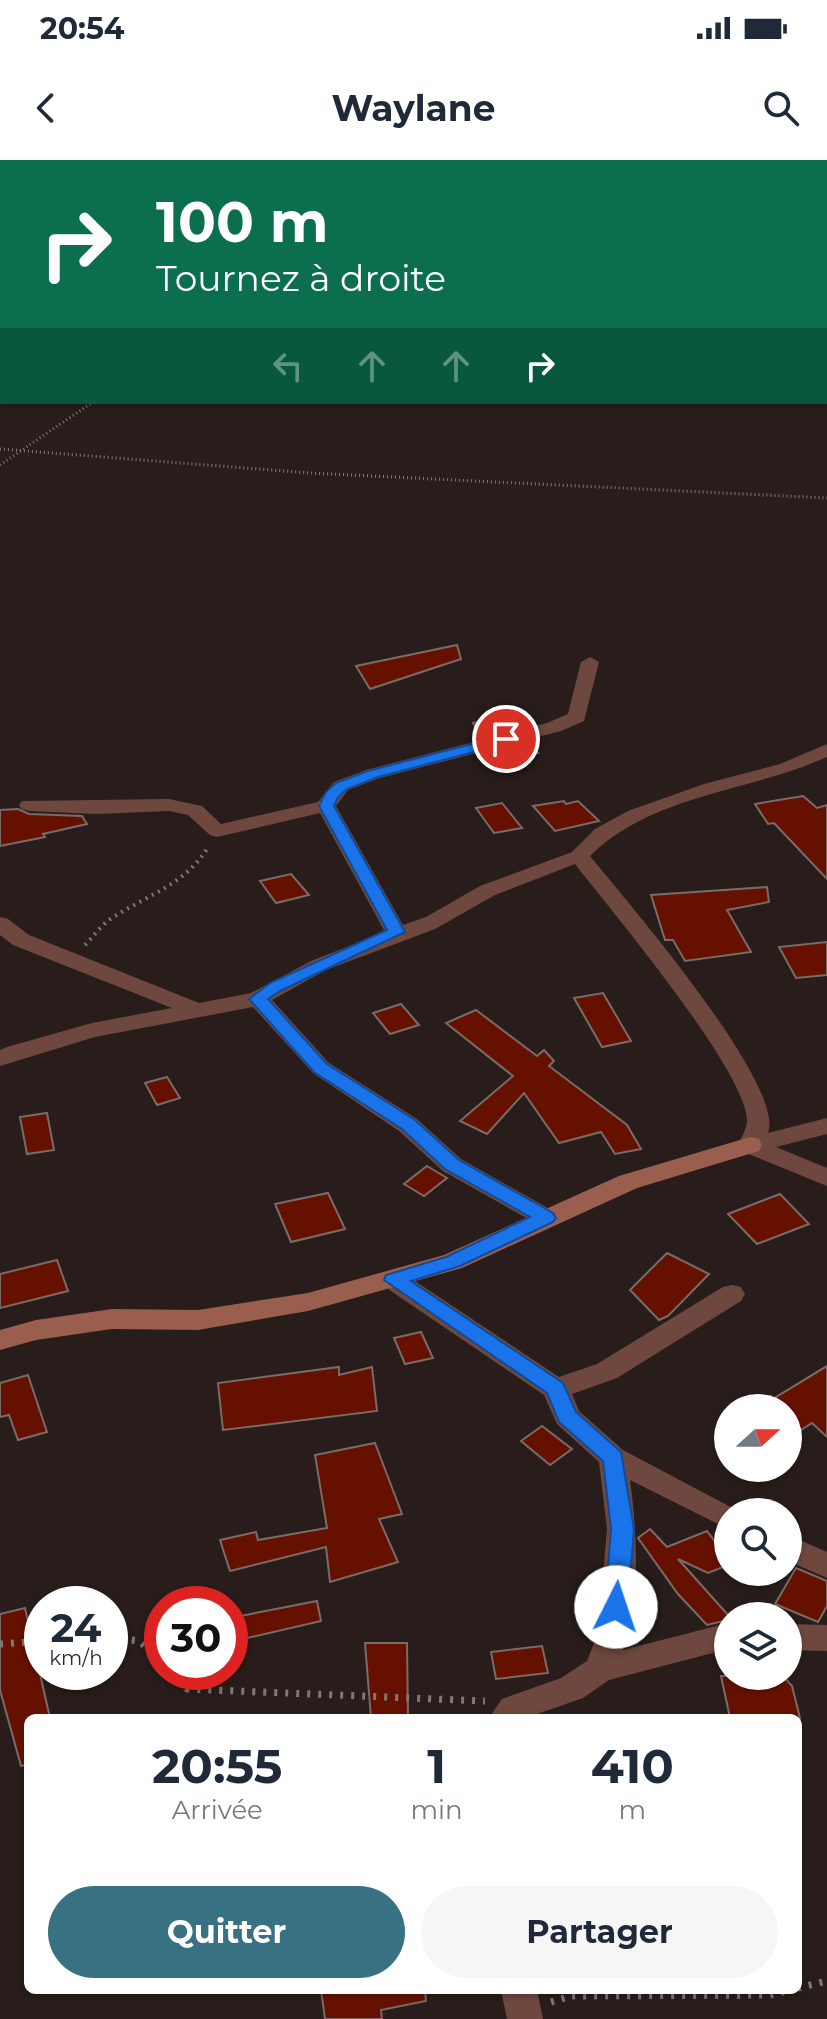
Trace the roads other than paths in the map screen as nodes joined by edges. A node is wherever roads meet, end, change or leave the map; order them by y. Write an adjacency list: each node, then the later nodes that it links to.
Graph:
1 (590, 662): 4 (street)
2 (827, 750): 5 (street)
3 (29, 805): 4 (street)
4 (326, 806): 7 (street)
5 (579, 856): 7 (street); 12 (street)
6 (0, 924): 9 (street)
7 (396, 932): 8 (street)
8 (258, 999): 9 (street); 14 (street)
9 (194, 1009): 10 (street)
10 (0, 1059)
11 (827, 1126): 12 (street)
12 (750, 1145): 13 (street); 14 (street)
13 (827, 1178)
14 (546, 1218): 15 (street)
15 (394, 1280): 17 (street); 18 (street)
16 (732, 1294): 18 (street)
17 (0, 1340)
18 (556, 1389): 19 (street)
19 (613, 1458): 20 (street); 26 (street)
20 (714, 1510)
21 (802, 1554): 22 (street)
22 (827, 1566)
23 (802, 1637): 24 (street)
24 (827, 1638)
25 (714, 1640): 26 (street)
26 (600, 1669): 27 (street)
27 (509, 1713)

